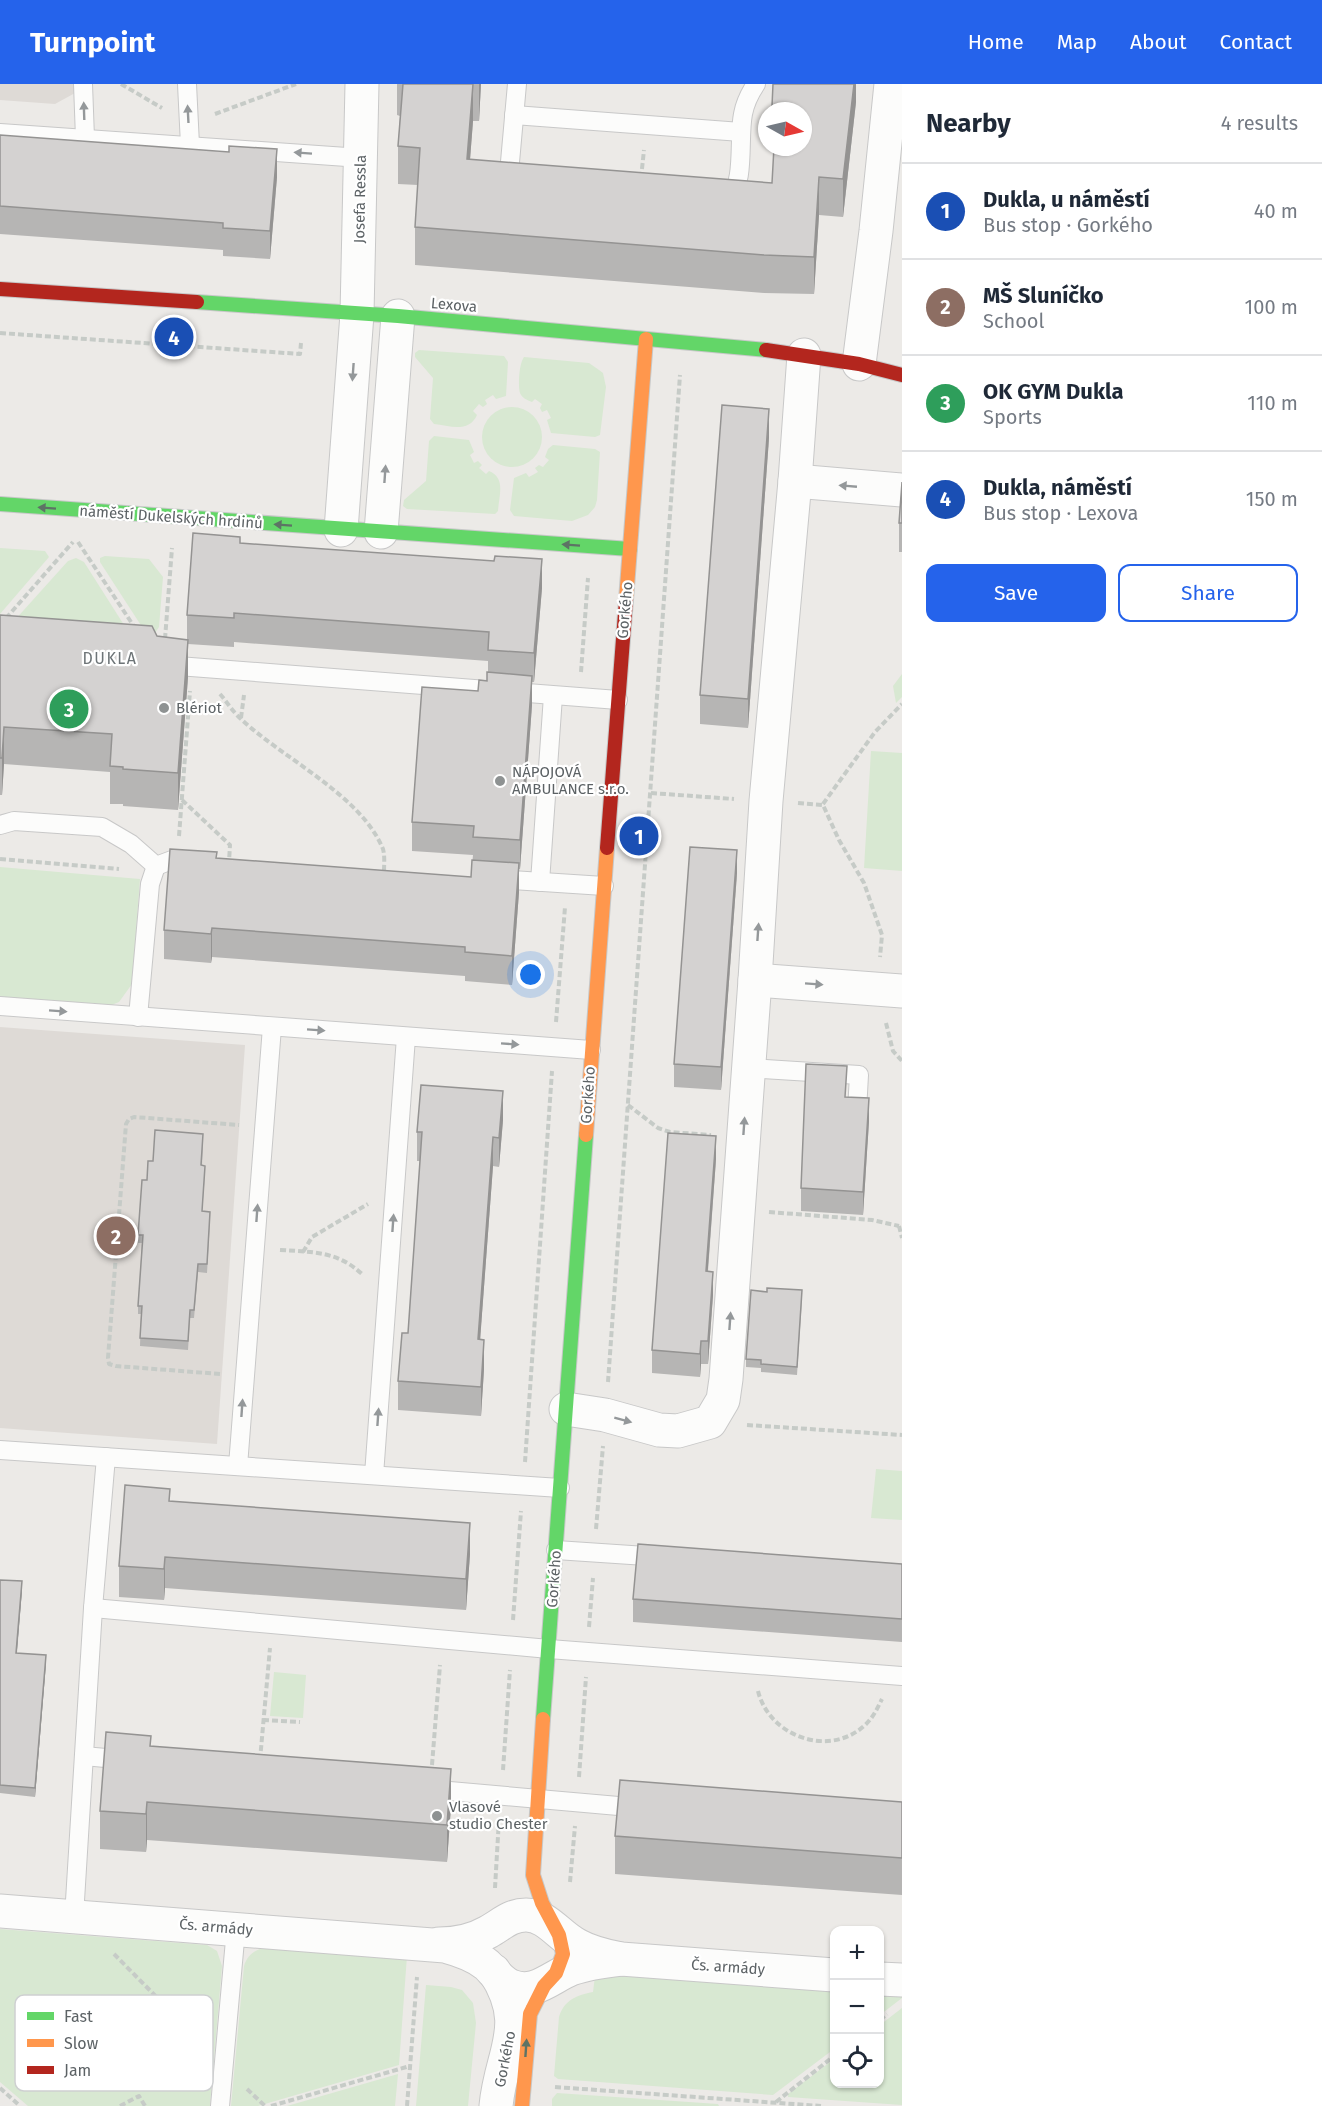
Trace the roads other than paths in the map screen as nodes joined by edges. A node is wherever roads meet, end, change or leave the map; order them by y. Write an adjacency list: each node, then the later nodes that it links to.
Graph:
1 (83, 84): 10 (lane, one-way to 1)
2 (187, 84): 11 (lane, one-way to 2)
3 (362, 84): 12 (street, Josefa Ressla)
4 (517, 84): 7 (lane)
5 (756, 84): 8 (lane)
6 (891, 84): 20 (street)
7 (514, 115): 8 (lane); 13 (lane)
8 (741, 132): 14 (lane)
9 (0, 133): 10 (lane)
10 (85, 138): 11 (lane)
11 (190, 145): 12 (lane, one-way to 11)
12 (361, 158): 16 (street, Josefa Ressla)
13 (534, 188)
14 (710, 202)
15 (0, 289): 16 (street, Lexova)
16 (357, 314): 17 (street, Lexova); 25 (street, one-way to 25)
17 (398, 316): 18 (street, Lexova); 26 (street, one-way to 17)
18 (646, 339): 19 (street, Lexova); 27 (street, Gorkého)
19 (804, 355): 20 (street, Lexova); 22 (street)
20 (859, 364): 21 (street, Lexova)
21 (902, 375)
22 (795, 481): 23 (street, one-way to 22); 37 (street, one-way to 22)
23 (902, 490)
24 (0, 504): 25 (street, náměstí Dukelských hrdinů, one-way to 24)
25 (341, 530): 26 (street, náměstí Dukelských hrdinů)
26 (381, 532): 27 (street, náměstí Dukelských hrdinů, one-way to 26)
27 (630, 549): 30 (street, Gorkého)
28 (164, 664): 29 (lane)
29 (553, 696): 30 (lane); 35 (lane)
30 (618, 700): 36 (street, Gorkého)
31 (0, 825): 33 (lane)
32 (229, 862): 33 (lane)
33 (155, 869): 40 (lane)
34 (473, 878): 35 (lane)
35 (540, 882): 36 (lane)
36 (604, 886): 43 (street, Gorkého)
37 (755, 980): 38 (street, one-way to 38); 44 (street)
38 (890, 990)
39 (0, 1006): 40 (lane, one-way to 40)
40 (138, 1017): 41 (lane)
41 (272, 1027): 42 (lane, one-way to 42); 49 (lane, one-way to 41)
42 (406, 1037): 43 (lane, one-way to 43); 50 (lane, one-way to 42)
43 (591, 1050): 46 (street, Gorkého)
44 (748, 1068): 45 (lane); 46 (street, one-way to 44)
45 (857, 1111)
46 (566, 1410): 51 (street, Gorkého)
47 (0, 1450): 48 (lane)
48 (106, 1457): 49 (lane); 54 (lane)
49 (238, 1466): 50 (lane)
50 (374, 1475): 51 (lane)
51 (560, 1488): 52 (street, Gorkého)
52 (556, 1550): 53 (lane); 55 (street, Gorkého)
53 (677, 1558)
54 (93, 1608): 55 (lane); 57 (lane)
55 (549, 1649): 56 (lane); 60 (street, Gorkého)
56 (895, 1675)
57 (84, 1756): 58 (lane); 64 (lane)
58 (142, 1761)
59 (407, 1787): 60 (lane)
60 (537, 1800): 61 (lane); 62 (street, Gorkého)
61 (659, 1809)
62 (534, 1850): 65 (street, Gorkého); 66 (street, Gorkého)
63 (0, 1911): 64 (street, Čs. armády)
64 (74, 1917): 67 (street, Čs. armády)
65 (501, 1924): 66 (street, Čs. armády); 68 (street, Čs. armády); 71 (street, Gorkého)
66 (554, 1927): 69 (street, Čs. armády); 73 (street, Gorkého)
67 (236, 1929): 68 (street, Čs. armády); 75 (lane)
68 (431, 1944): 71 (street, Čs. armády)
69 (621, 1959): 70 (street, Čs. armády); 73 (street, Čs. armády)
70 (830, 1975)
71 (497, 1976): 73 (street, Čs. armády); 76 (street, Gorkého)
72 (884, 1979): 74 (street)
73 (549, 1980): 77 (street, Gorkého, one-way to 73)
74 (902, 1980)
75 (220, 2106)
76 (496, 2106)
77 (522, 2106)

